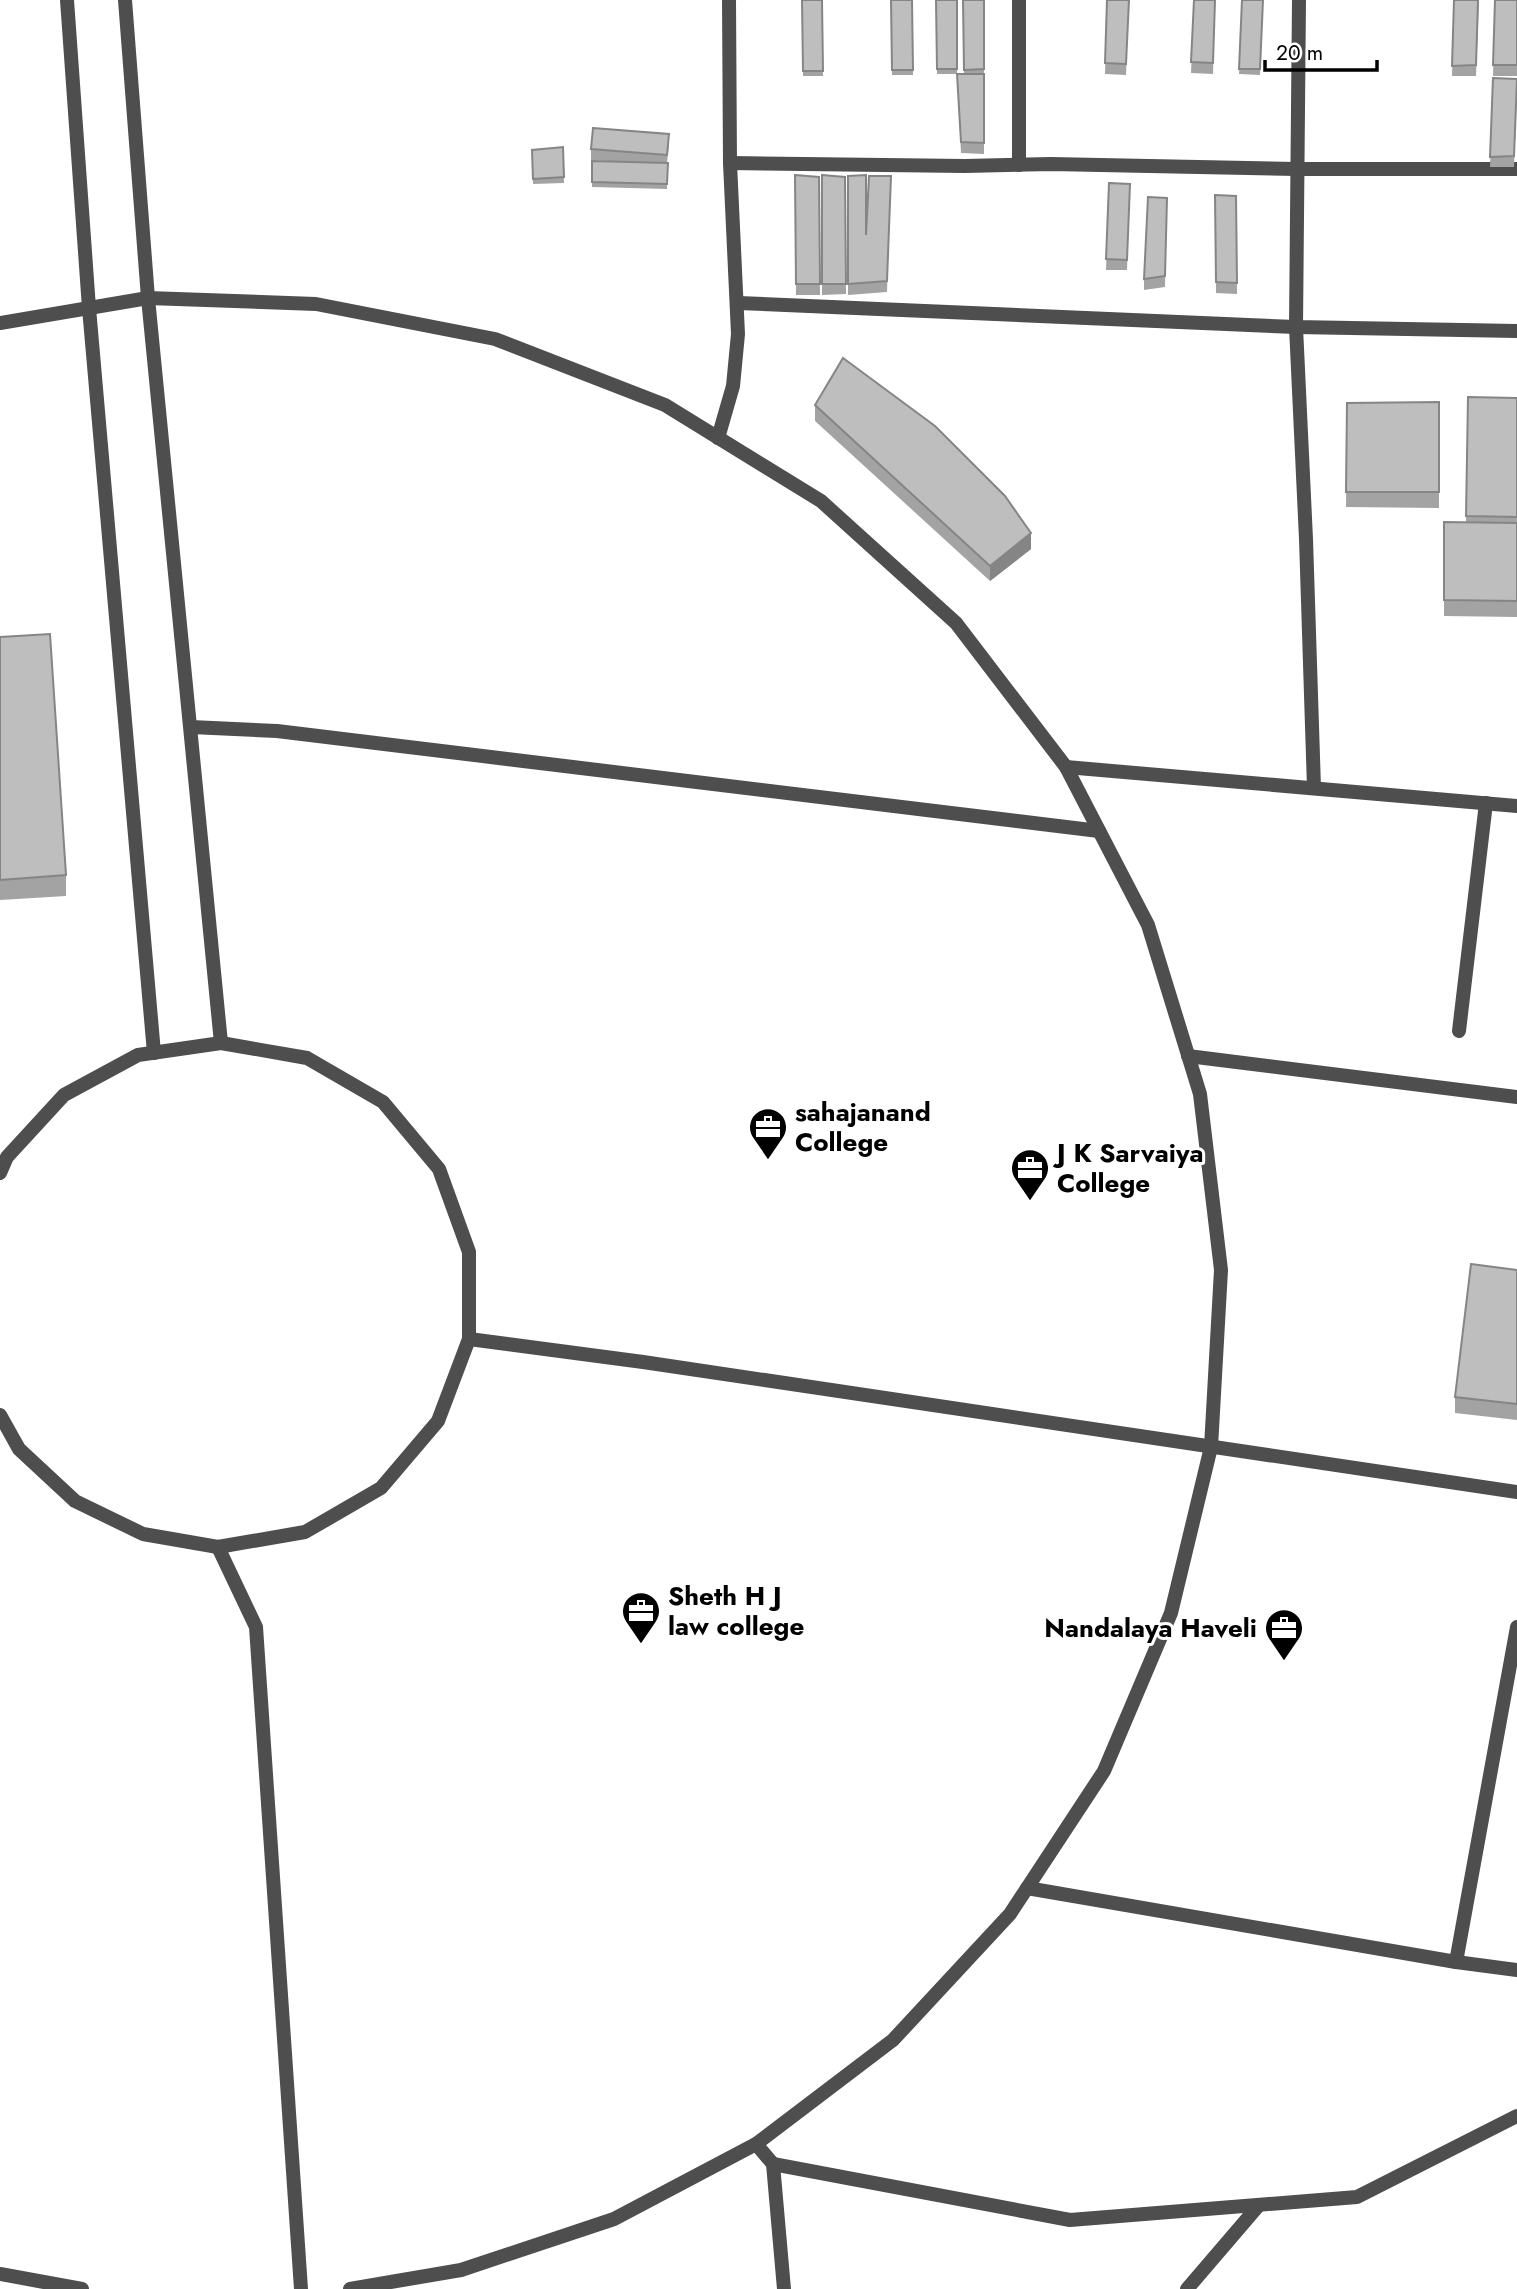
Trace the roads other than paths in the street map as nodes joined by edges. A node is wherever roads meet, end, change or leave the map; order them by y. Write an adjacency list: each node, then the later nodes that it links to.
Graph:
1 (67, 0): 12 (street)
2 (125, 0): 10 (street)
3 (729, 0): 6 (street)
4 (1019, 0): 7 (street)
5 (1298, 0): 8 (street)
6 (730, 163): 7 (street); 11 (street)
7 (1019, 165): 8 (street)
8 (1297, 169): 9 (street); 14 (street)
9 (1517, 169)
10 (148, 299): 12 (street); 16 (street); 17 (street)
11 (738, 303): 14 (street); 16 (street)
12 (89, 308): 13 (street); 25 (street)
13 (0, 323)
14 (1296, 327): 15 (street); 19 (street)
15 (1517, 331)
16 (718, 438): 18 (street)
17 (191, 727): 22 (street); 24 (street)
18 (1066, 767): 19 (street); 22 (street)
19 (1314, 788): 20 (street)
20 (1486, 803): 21 (street); 23 (street)
21 (1517, 806)
22 (1099, 831): 26 (street)
23 (1459, 1031)
24 (221, 1043): 25 (street); 29 (street)
25 (155, 1053): 28 (street)
26 (1188, 1056): 27 (street); 31 (street)
27 (1517, 1097)
28 (0, 1172)
29 (469, 1339): 31 (street); 33 (street)
30 (0, 1415): 33 (street)
31 (1210, 1447): 32 (street); 35 (street)
32 (1517, 1492)
33 (218, 1546): 44 (street)
34 (1517, 1627): 36 (street)
35 (1027, 1888): 36 (street); 39 (street)
36 (1456, 1962): 37 (street)
37 (1517, 1970)
38 (1517, 2116): 41 (street)
39 (756, 2144): 40 (street); 45 (street)
40 (773, 2164): 41 (street); 46 (street)
41 (1259, 2205): 47 (street)
42 (0, 2274): 43 (street)
43 (82, 2289)
44 (301, 2289)
45 (351, 2289)
46 (784, 2289)
47 (1187, 2289)

